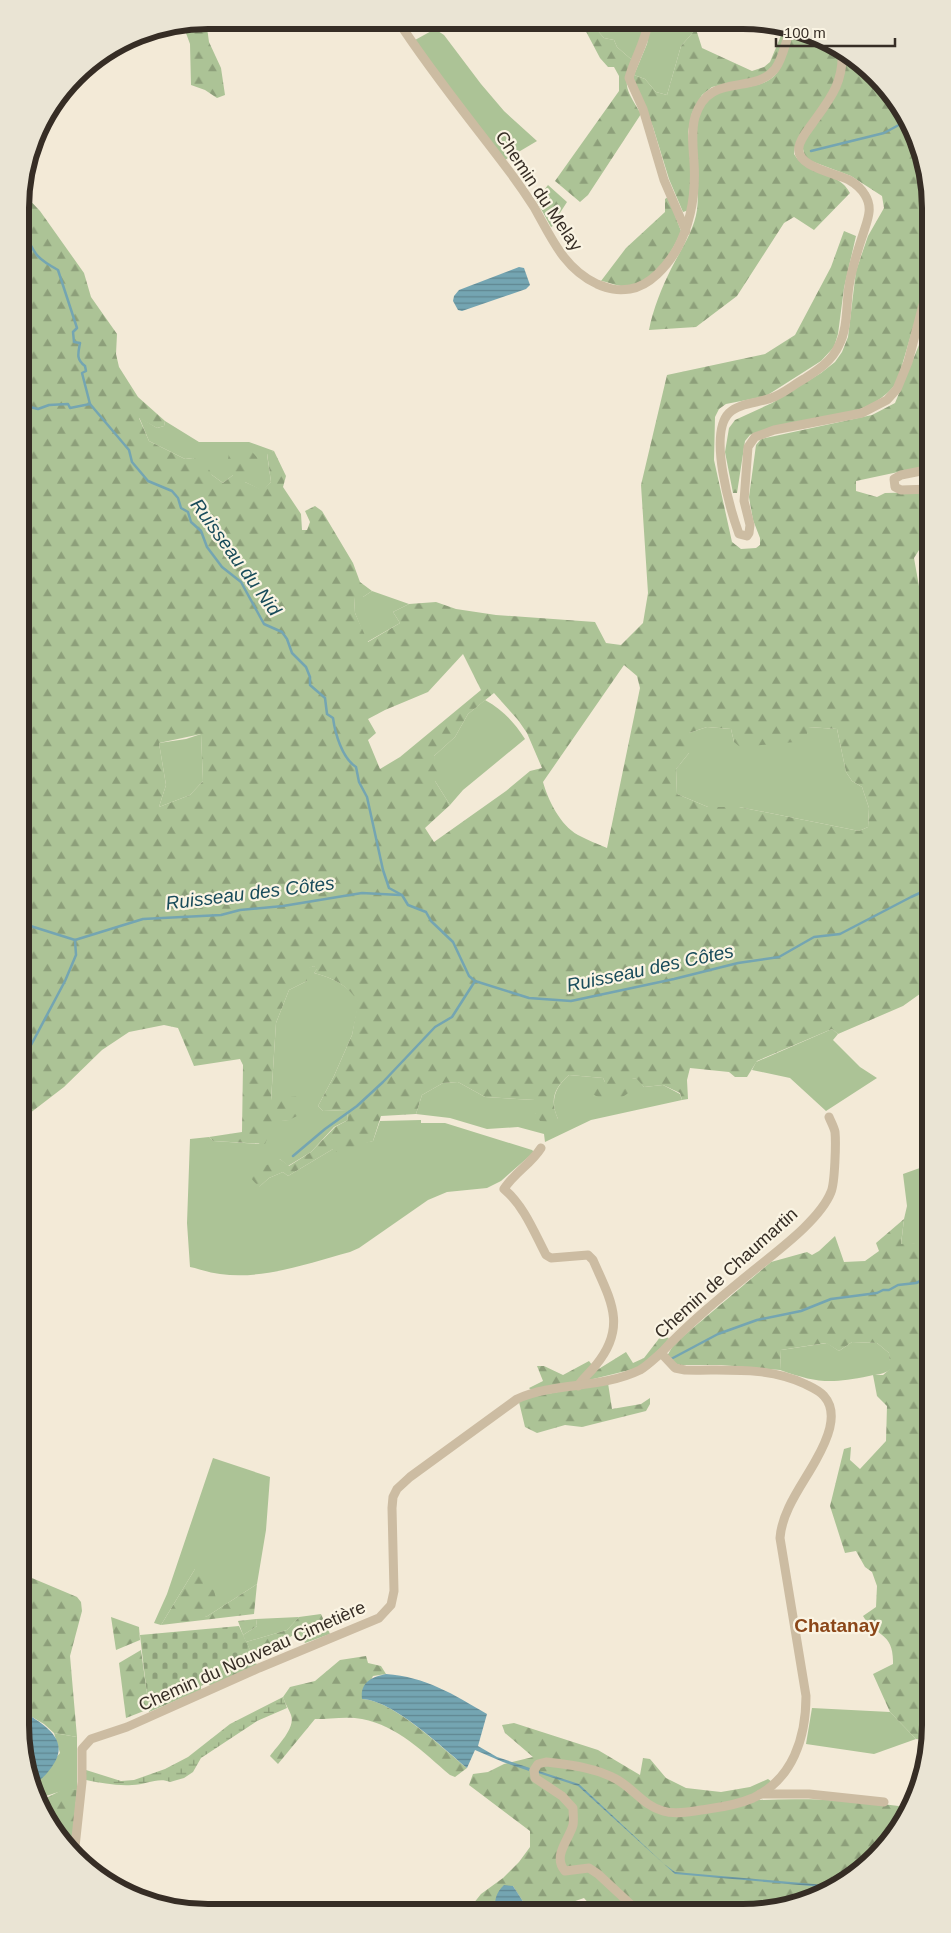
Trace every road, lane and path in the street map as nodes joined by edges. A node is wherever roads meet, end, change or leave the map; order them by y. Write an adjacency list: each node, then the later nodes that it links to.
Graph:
1 (403, 29): 5 (street, Chemin du Melay)
2 (647, 29): 5 (street)
3 (788, 35): 5 (street, Chemin du Melay)
4 (843, 59): 6 (street)
5 (686, 231)
6 (922, 309)
7 (922, 471): 8 (street)
8 (922, 489)
9 (829, 1117): 11 (street, Chemin de Chaumartin)
10 (541, 1148): 12 (street)
11 (660, 1353): 12 (street, Chemin du Nouveau Cimetière); 13 (street, Chemin de Chaumartin)
12 (578, 1386): 15 (street, Chemin du Nouveau Cimetière)
13 (760, 1794): 14 (street); 16 (street, Chemin de Chaumartin)
14 (884, 1802)
15 (75, 1845)
16 (630, 1904)

